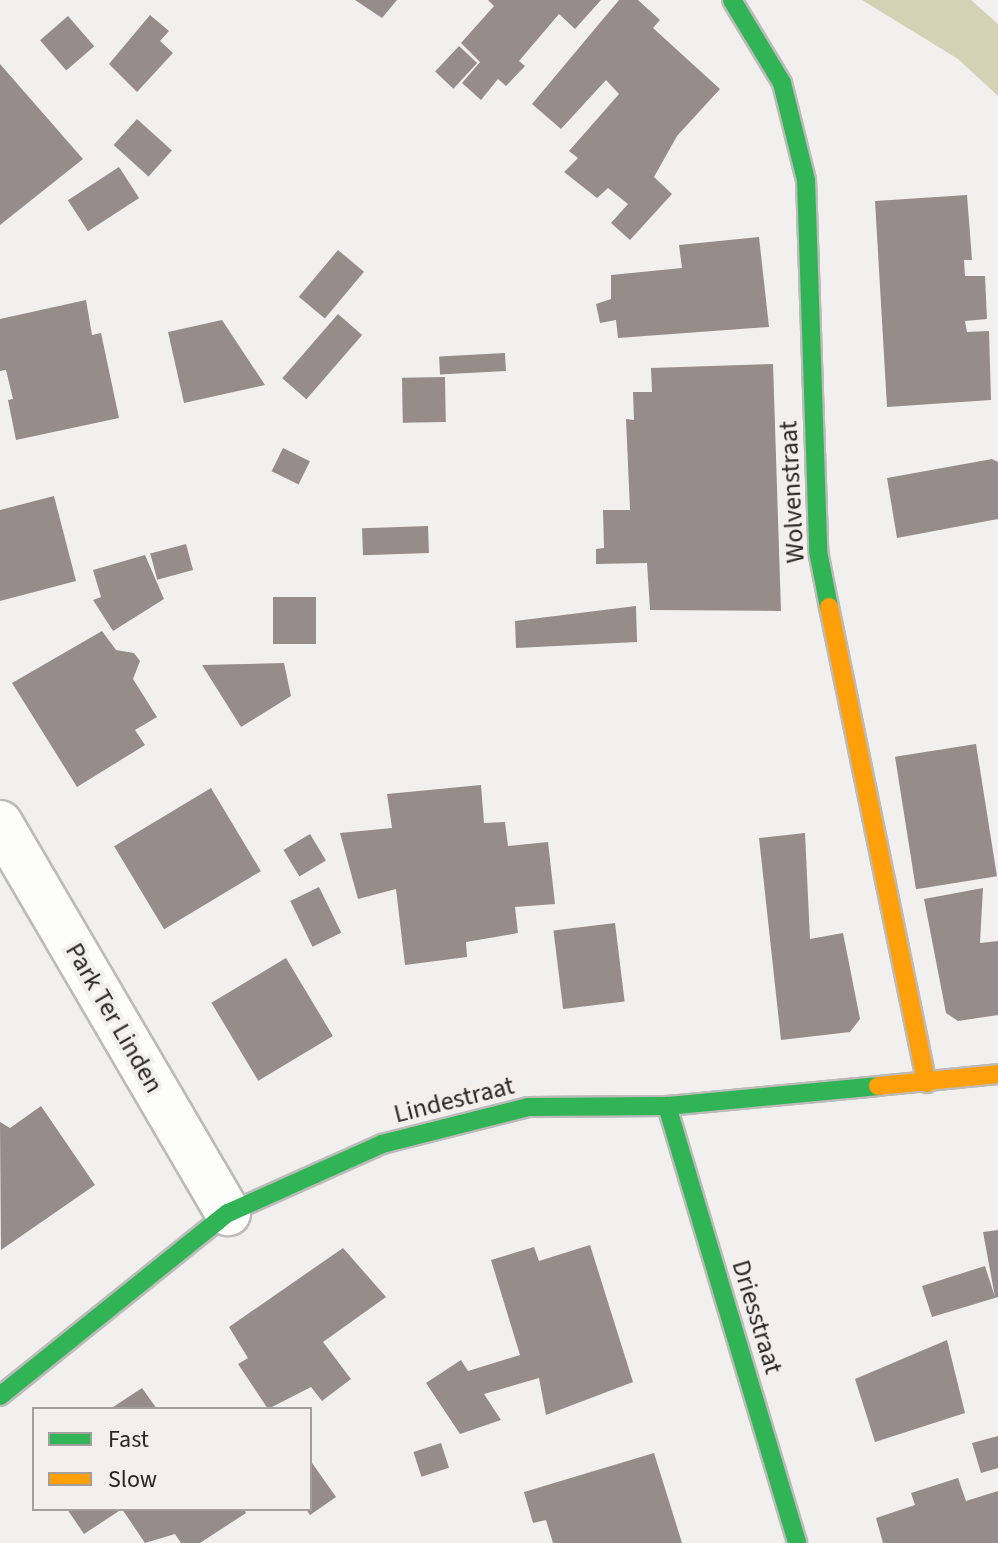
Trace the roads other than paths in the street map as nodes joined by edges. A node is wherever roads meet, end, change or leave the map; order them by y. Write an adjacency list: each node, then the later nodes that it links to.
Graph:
1 (732, 0): 4 (street, Wolvenstraat)
2 (0, 823): 6 (street, Park Ter Linden)
3 (998, 1074): 4 (street, Lindestraat)
4 (927, 1083): 5 (street, Lindestraat)
5 (667, 1106): 6 (street, Lindestraat); 8 (street, Driesstraat)
6 (228, 1213): 7 (street, Lindestraat)
7 (0, 1396)
8 (797, 1543)

